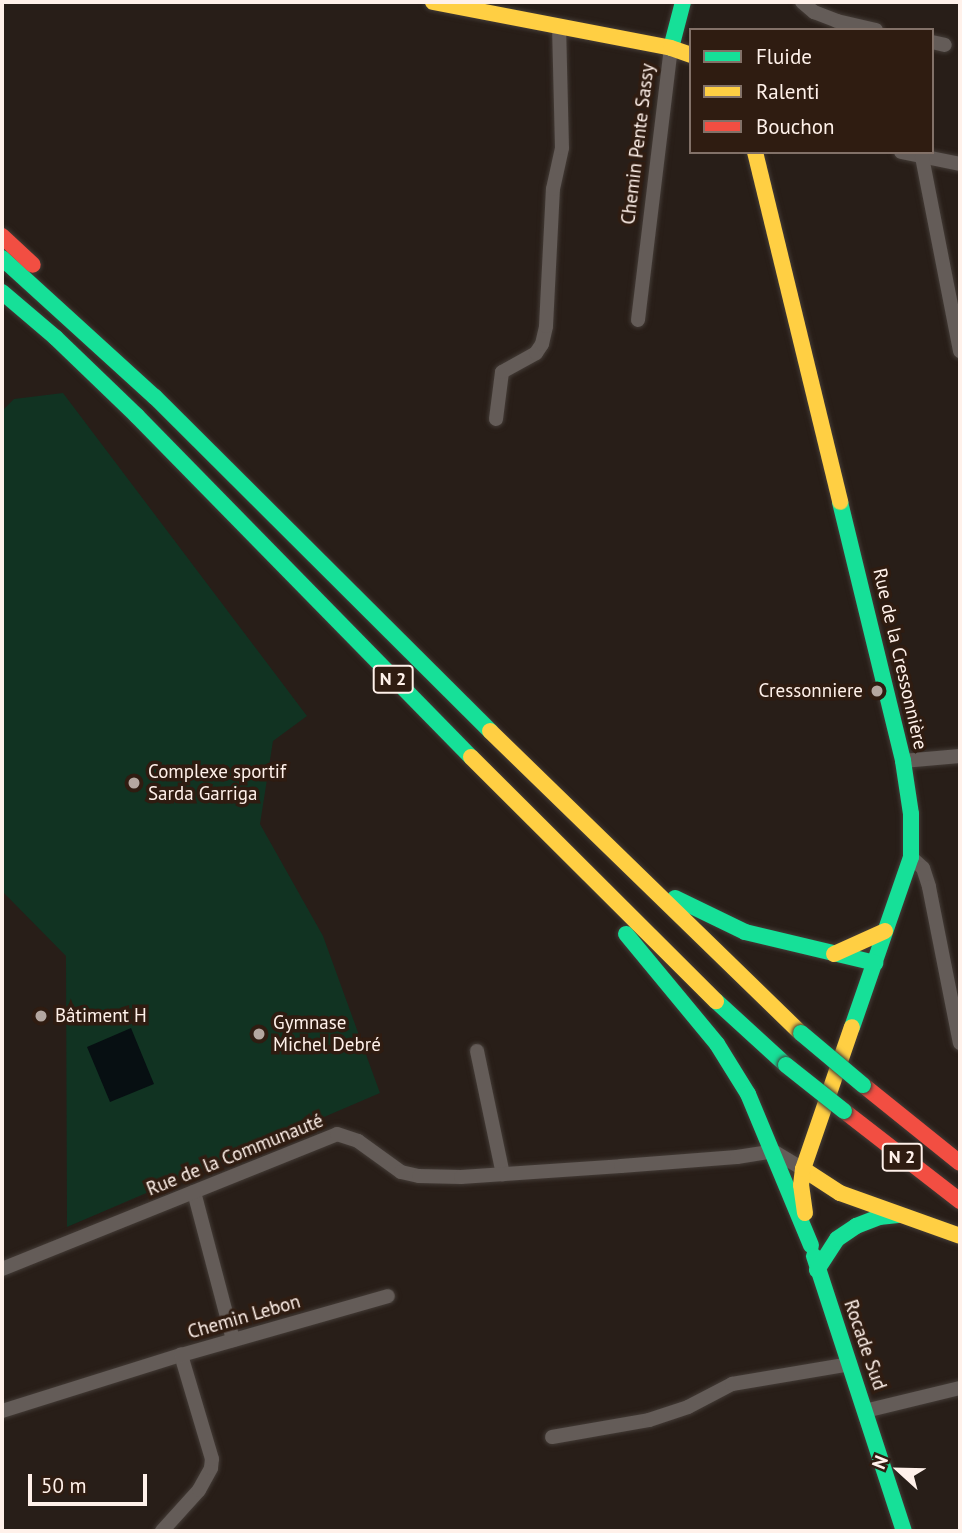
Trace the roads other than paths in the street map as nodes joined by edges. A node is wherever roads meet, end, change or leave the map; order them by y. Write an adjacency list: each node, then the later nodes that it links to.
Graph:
1 (433, 2): 4 (main road, Chemin Pente Sassy)
2 (683, 2): 6 (main road)
3 (802, 2): 5 (street)
4 (559, 26): 6 (main road, Chemin Pente Sassy); 18 (street)
5 (866, 28)
6 (671, 48): 7 (main road); 15 (street, Chemin Pente Sassy)
7 (689, 54)
8 (755, 154): 20 (main road, Rue de la Cressonnière)
9 (909, 154): 10 (street)
10 (922, 157): 11 (street); 16 (street)
11 (960, 164)
12 (2, 236): 17 (main road)
13 (2, 258): 17 (main road, N 2)
14 (2, 292): 21 (main road, N 2)
15 (638, 320)
16 (960, 351)
17 (155, 397): 23 (main road, N 2)
18 (496, 419)
19 (960, 756): 20 (street)
20 (903, 761): 22 (main road, Rue de la Cressonnière)
21 (498, 783): 29 (main road); 34 (main road, N 2, bridge)
22 (911, 857): 24 (main road, Rue de la Cressonnière); 27 (street)
23 (644, 881): 25 (main road); 30 (main road, N 2, bridge)
24 (885, 931): 25 (main road); 26 (main road, Rue de la Cressonnière)
25 (834, 954): 26 (main road)
26 (875, 963): 31 (main road, Rue de la Cressonnière)
27 (960, 1044)
28 (477, 1051): 32 (street)
29 (773, 1151): 31 (street); 32 (street, Rue de la Communauté); 37 (main road)
30 (960, 1163)
31 (803, 1169): 35 (main road); 37 (main road, Rocade Sud)
32 (502, 1174): 33 (street, Rue de la Communauté)
33 (194, 1192): 38 (street, Rue de la Communauté); 41 (street)
34 (960, 1201)
35 (898, 1215): 36 (main road); 39 (main road)
36 (960, 1236)
37 (811, 1245): 39 (main road, Rocade Sud)
38 (2, 1269)
39 (817, 1270): 43 (main road, Rocade Sud)
40 (388, 1296): 41 (street, Chemin Lebon)
41 (233, 1340): 42 (street, Chemin Lebon)
42 (181, 1355): 46 (street); 48 (street, Chemin Lebon)
43 (850, 1364): 45 (main road, Rocade Sud); 47 (street)
44 (960, 1388): 45 (street)
45 (865, 1410): 49 (main road, Rocade Sud)
46 (2, 1411)
47 (552, 1437)
48 (162, 1531)
49 (904, 1531)

